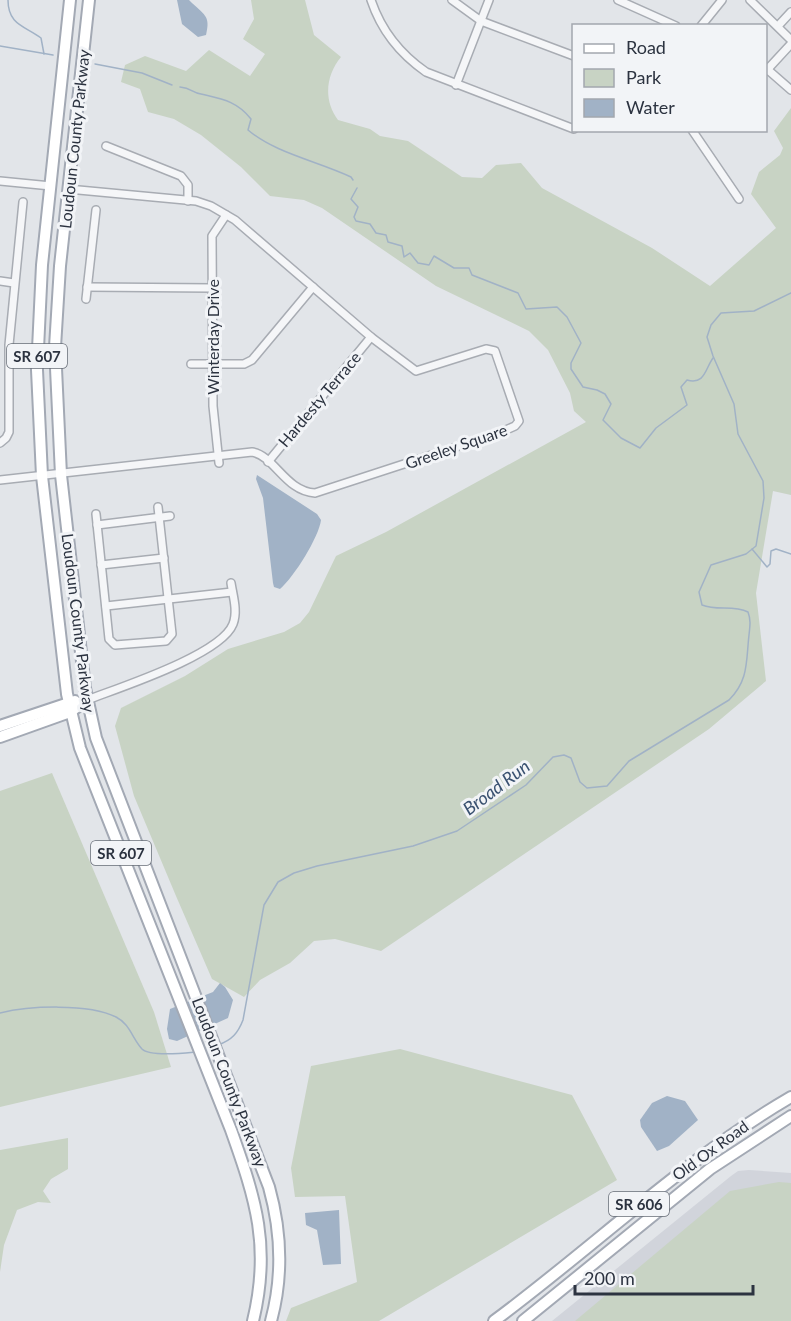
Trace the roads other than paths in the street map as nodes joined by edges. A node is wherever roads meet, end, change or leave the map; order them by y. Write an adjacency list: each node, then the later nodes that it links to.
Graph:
1 (70, 0): 24 (main road, Loudoun County Parkway / SR 607)
2 (89, 0): 25 (main road, Loudoun County Parkway / SR 607)
3 (371, 0): 18 (street)
4 (452, 0): 10 (street)
5 (489, 0): 10 (street)
6 (618, 0): 11 (street)
7 (722, 0): 12 (street)
8 (750, 0): 13 (street)
9 (791, 12): 13 (street)
10 (481, 21): 15 (street); 18 (street)
11 (672, 24)
12 (703, 24)
13 (778, 26): 14 (street)
14 (791, 42): 16 (street)
15 (572, 56)
16 (767, 69)
17 (767, 71): 19 (street)
18 (456, 85): 20 (street)
19 (791, 90)
20 (572, 129)
21 (693, 132): 26 (street)
22 (106, 146): 27 (street)
23 (0, 181): 24 (street)
24 (51, 186): 44 (main road, Loudoun County Parkway / SR 607)
25 (68, 189): 27 (street, Greeley Square); 43 (main road, Loudoun County Parkway / SR 607)
26 (739, 199)
27 (188, 201): 30 (street, Greeley Square)
28 (23, 202): 32 (street)
29 (96, 210): 33 (street)
30 (226, 215): 34 (street, Greeley Square); 35 (street, Winterday Drive)
31 (0, 281): 32 (street)
32 (14, 283): 40 (street)
33 (87, 287): 35 (street); 36 (street)
34 (313, 287): 37 (street, Greeley Square); 39 (street)
35 (212, 288): 39 (street, Winterday Drive)
36 (86, 299)
37 (371, 337): 42 (street, Hardesty Terrace); 42 (street, Greeley Square)
38 (191, 364): 39 (street)
39 (213, 364): 41 (street, Winterday Drive)
40 (0, 443)
41 (219, 459): 42 (street, Greeley Square); 43 (street, Greeley Square)
42 (268, 462)
43 (61, 475): 44 (street, Greeley Square); 57 (main road, Loudoun County Parkway / SR 607)
44 (42, 476): 45 (street, Greeley Square); 58 (main road, Loudoun County Parkway / SR 607)
45 (0, 480)
46 (158, 507): 49 (street)
47 (96, 514): 50 (street)
48 (170, 516): 49 (street)
49 (160, 518): 50 (street); 51 (street)
50 (97, 525): 52 (street)
51 (164, 558): 52 (street); 55 (street)
52 (101, 565): 56 (street)
53 (231, 583): 54 (street)
54 (232, 592): 55 (street); 57 (street)
55 (169, 599): 56 (street); 56 (street)
56 (106, 606)
57 (87, 700): 58 (main road); 64 (main road, Loudoun County Parkway / SR 607)
58 (69, 706): 59 (main road); 60 (main road); 63 (main road, Loudoun County Parkway / SR 607)
59 (0, 726)
60 (0, 738)
61 (791, 1097): 65 (main road, Old Ox Road / SR 606)
62 (791, 1116): 66 (main road, Old Ox Road / SR 606)
63 (253, 1321)
64 (271, 1321)
65 (494, 1321)
66 (523, 1321)

